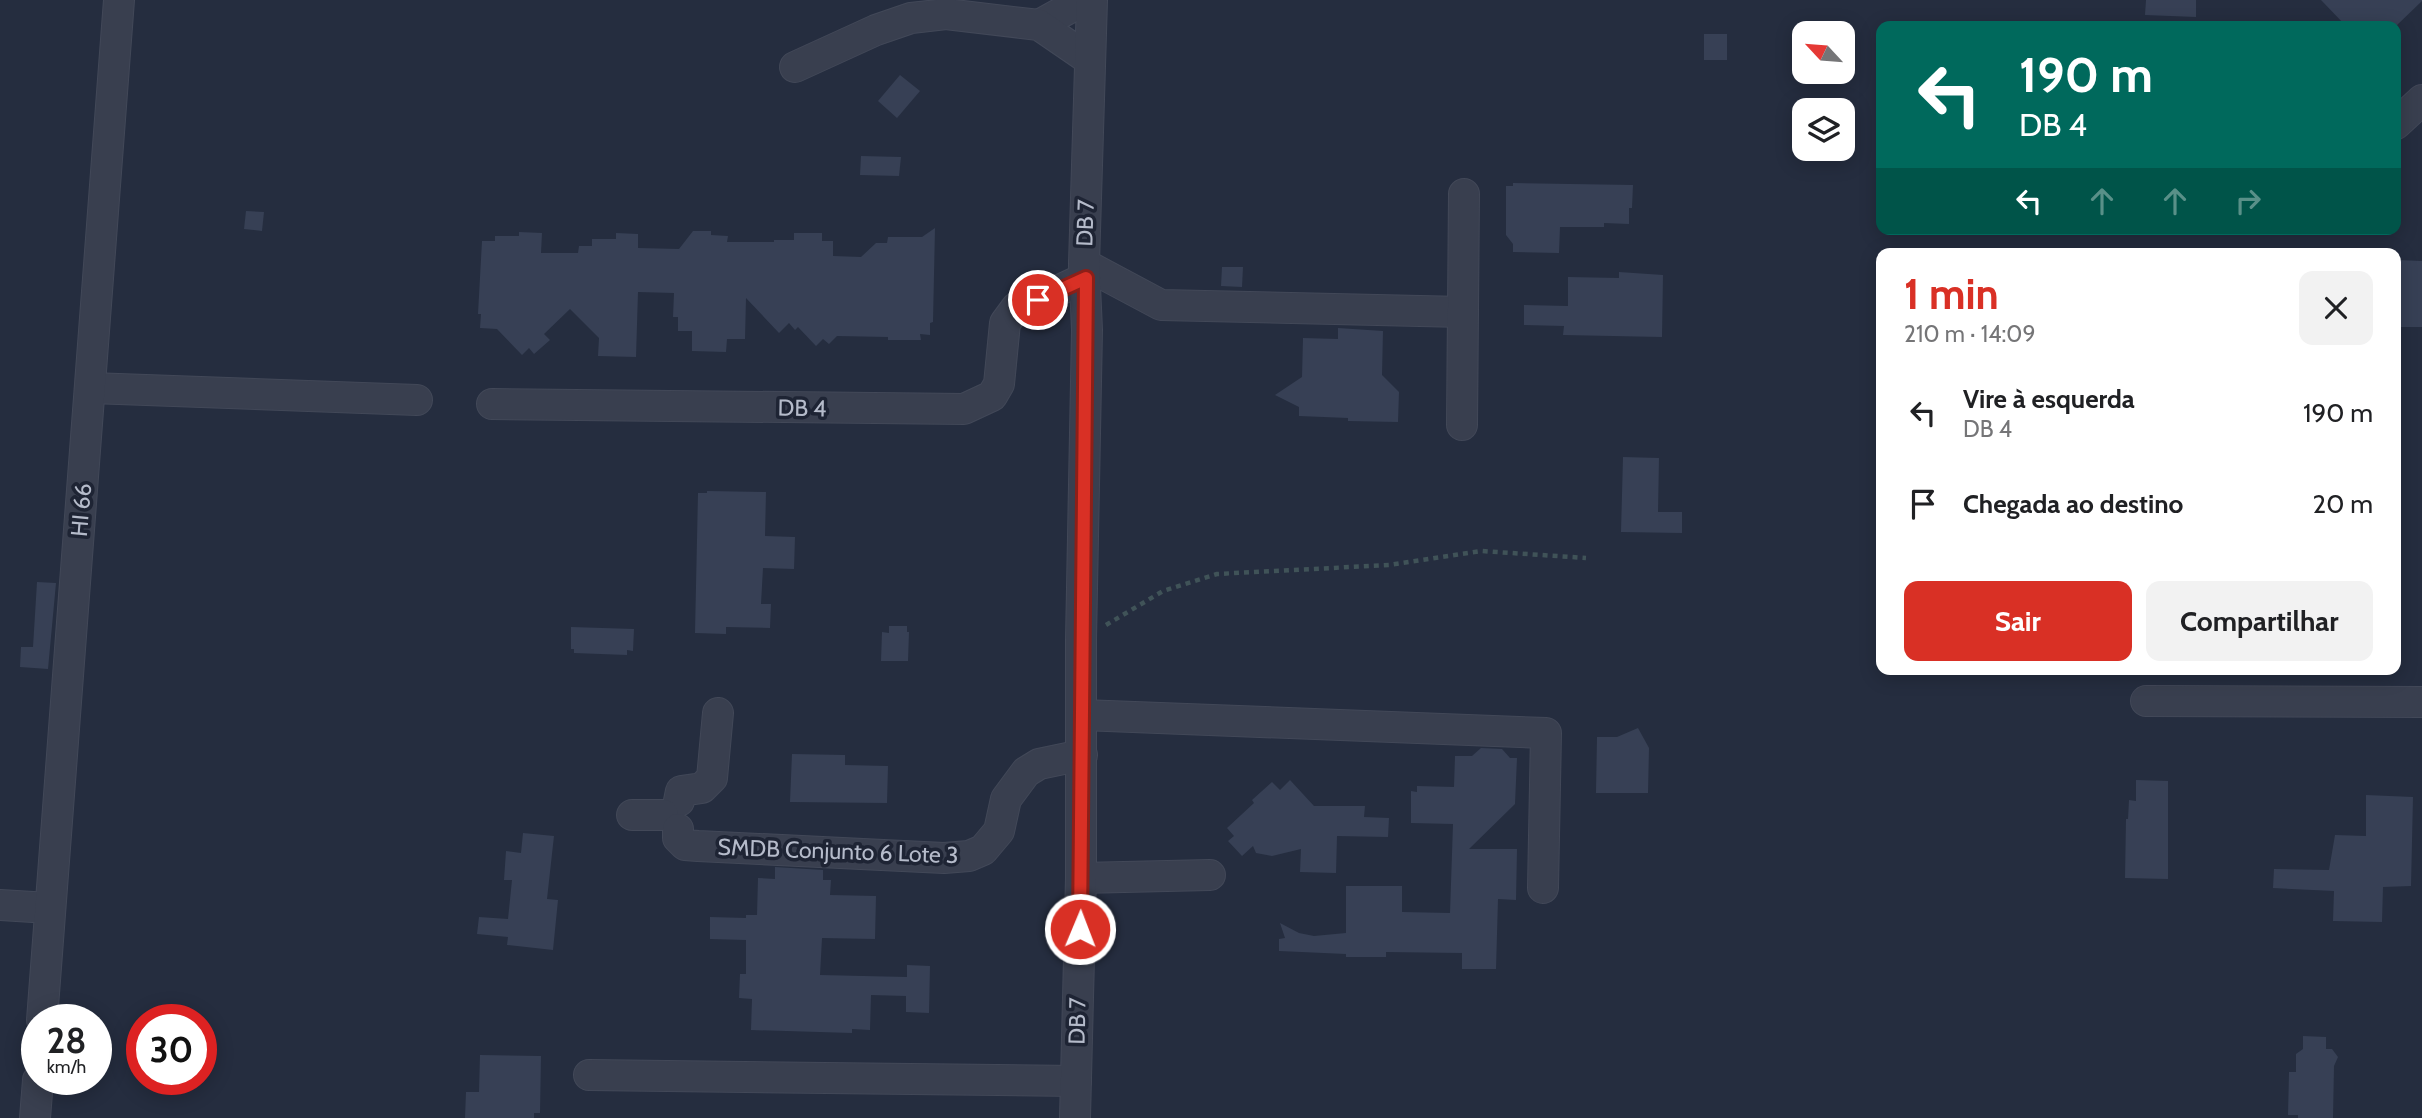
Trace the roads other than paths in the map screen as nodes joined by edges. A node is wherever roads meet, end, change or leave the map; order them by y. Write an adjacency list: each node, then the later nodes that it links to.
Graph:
1 (119, 0): 14 (street, HI 66)
2 (1084, 0): 4 (street)
3 (1091, 0): 5 (street, DB 7)
4 (1039, 25): 5 (street); 6 (street)
5 (1090, 61): 10 (street, DB 7)
6 (795, 67)
7 (2422, 100): 8 (street)
8 (2401, 119)
9 (1464, 194): 12 (street)
10 (1085, 271): 11 (street, DB 4); 12 (street); 13 (street, DB 7)
11 (1038, 300): 13 (street); 16 (street, DB 4)
12 (1463, 312): 17 (street)
13 (1087, 330): 21 (street, DB 7)
14 (91, 388): 15 (street); 29 (street, HI 66)
15 (417, 400)
16 (492, 404)
17 (1462, 425)
18 (2146, 701): 19 (street)
19 (2422, 702)
20 (718, 713): 24 (street)
21 (1082, 715): 22 (street, DB 7); 27 (street)
22 (1082, 755): 24 (street, SMDB Conjunto 6 Lote 3); 26 (street, DB 7)
23 (632, 815): 24 (street)
24 (673, 815)
25 (1210, 875): 26 (street)
26 (1081, 878): 32 (street, DB 7)
27 (1542, 888)
28 (0, 905): 29 (street)
29 (49, 908): 30 (street, HI 66)
30 (43, 1004)
31 (589, 1075): 32 (street)
32 (1076, 1081): 35 (street, DB 7)
33 (37, 1095): 34 (street)
34 (35, 1118)
35 (1075, 1118)

